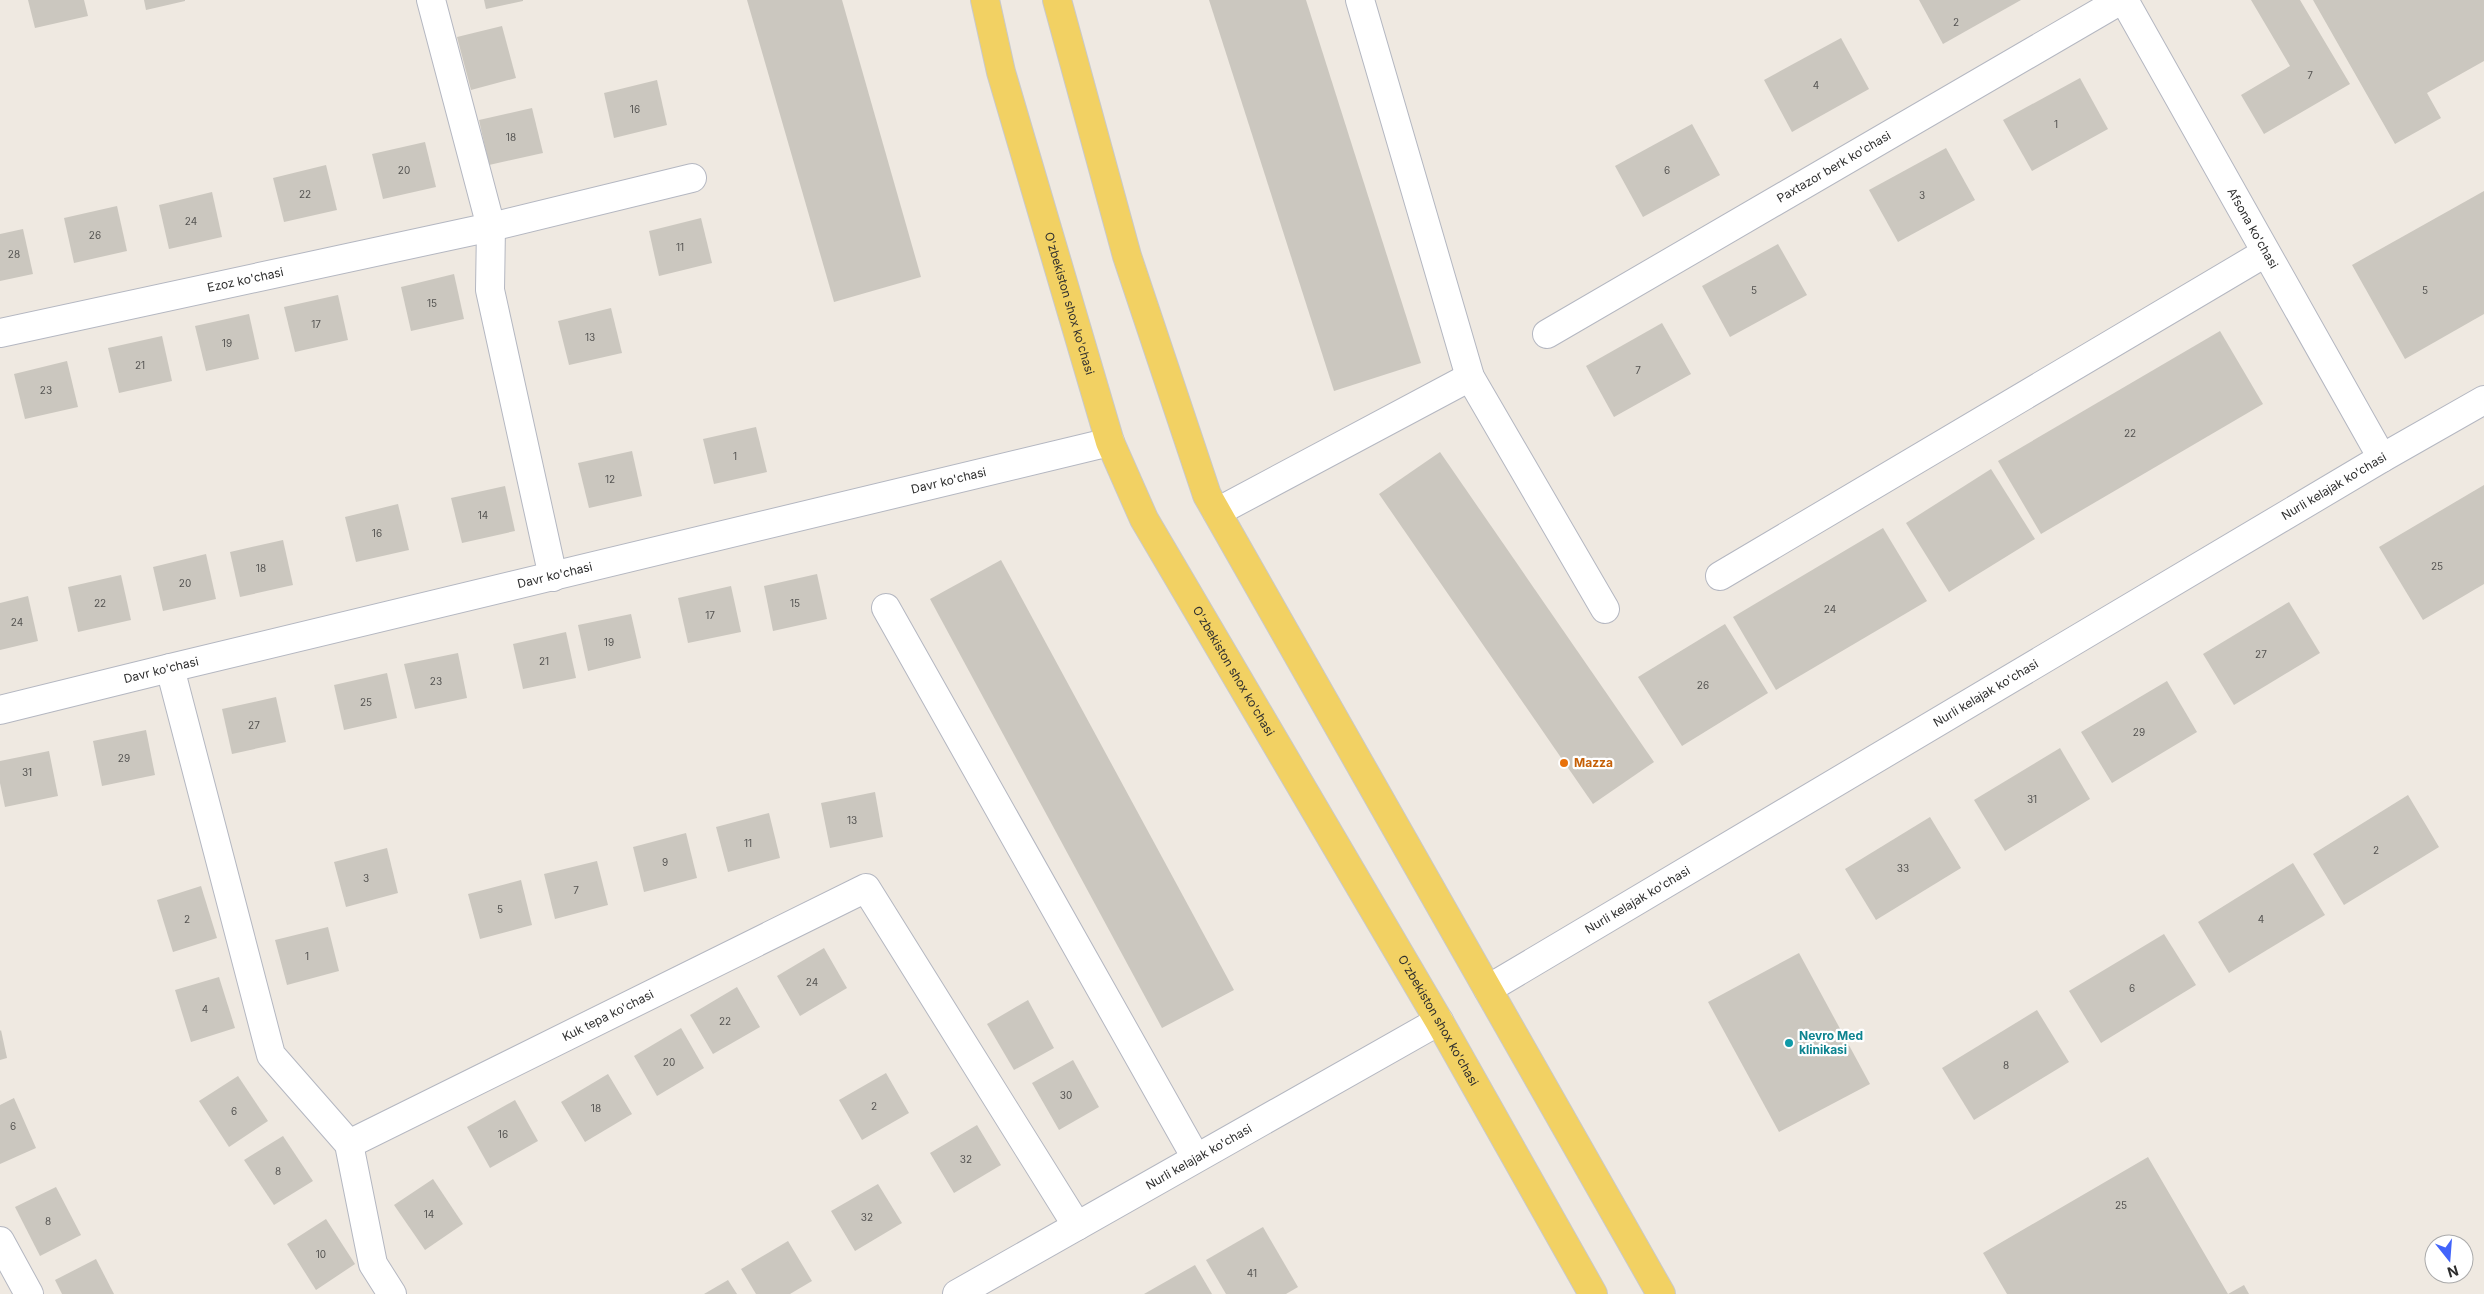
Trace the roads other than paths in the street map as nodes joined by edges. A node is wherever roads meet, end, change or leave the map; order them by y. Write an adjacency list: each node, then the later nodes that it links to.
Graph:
1 (431, 0): 7 (street)
2 (985, 0): 13 (main road, O'zbekiston shox ko'chasi)
3 (1057, 0): 15 (main road)
4 (1360, 0): 11 (street)
5 (2123, 0): 8 (street, Afsona ko'chasi); 10 (street, Paxtazor berk ko'chasi)
6 (692, 178): 7 (street, Ezoz ko'chasi)
7 (492, 227): 9 (street, Ezoz ko'chasi); 17 (street)
8 (2265, 253): 14 (street, Afsona ko'chasi); 16 (street)
9 (0, 333)
10 (1547, 334)
11 (1470, 377): 15 (street); 19 (street)
12 (2484, 400): 14 (street, Nurli kelajak ko'chasi)
13 (1110, 442): 17 (street, Davr ko'chasi); 23 (main road, O'zbekiston shox ko'chasi)
14 (2382, 458): 22 (street, Nurli kelajak ko'chasi)
15 (1217, 512): 22 (main road)
16 (1720, 576)
17 (553, 577): 20 (street, Davr ko'chasi)
18 (886, 608): 25 (street)
19 (1605, 609)
20 (170, 668): 21 (street, Davr ko'chasi); 24 (street)
21 (0, 710)
22 (1488, 989): 32 (main road)
23 (1439, 1021): 25 (street, Nurli kelajak ko'chasi); 31 (main road, O'zbekiston shox ko'chasi)
24 (349, 1144): 26 (street, Kuk tepa ko'chasi); 29 (street)
25 (1196, 1158): 26 (street, Nurli kelajak ko'chasi)
26 (1077, 1226): 30 (street, Nurli kelajak ko'chasi)
27 (0, 1241): 28 (street)
28 (28, 1294)
29 (392, 1294)
30 (957, 1294)
31 (1593, 1294)
32 (1661, 1294)

